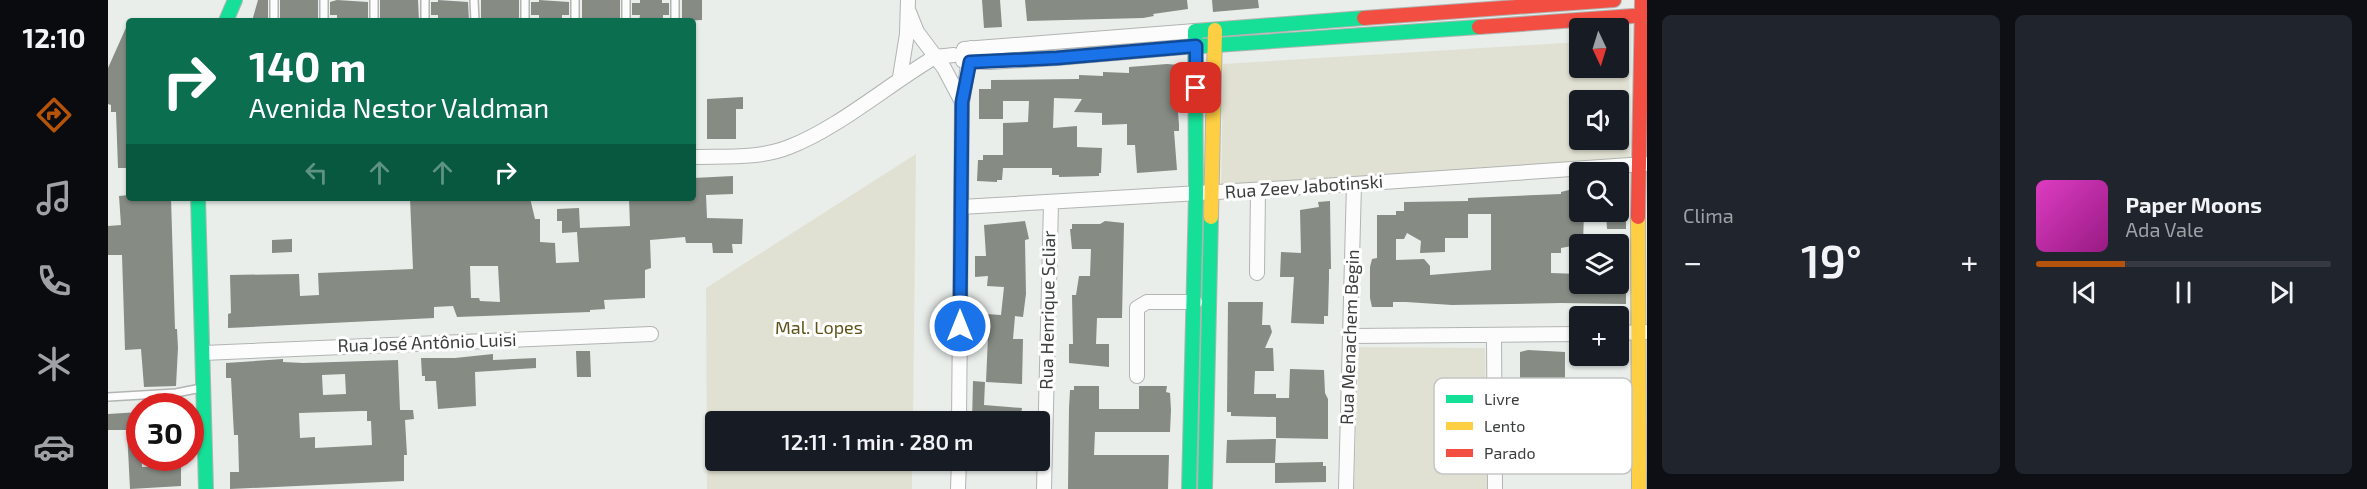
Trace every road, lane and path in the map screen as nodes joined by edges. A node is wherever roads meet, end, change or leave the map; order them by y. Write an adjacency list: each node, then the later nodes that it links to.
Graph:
1 (228, 0): 17 (main road)
2 (235, 0): 18 (main road)
3 (274, 0): 19 (lane)
4 (324, 0): 20 (lane)
5 (374, 0): 21 (lane)
6 (425, 0): 22 (lane)
7 (474, 0): 23 (lane)
8 (525, 0): 24 (lane)
9 (575, 0): 25 (lane)
10 (626, 0): 26 (lane)
11 (675, 0): 27 (lane)
12 (1614, 0): 14 (main road)
13 (1642, 0): 16 (main road)
14 (1506, 5): 28 (main road)
15 (909, 6): 33 (street); 34 (street)
16 (1644, 15): 30 (main road); 37 (main road)
17 (226, 18)
18 (227, 18)
19 (274, 18)
20 (324, 18)
21 (374, 18)
22 (425, 18)
23 (475, 18)
24 (525, 18)
25 (575, 18)
26 (626, 18)
27 (675, 18)
28 (1215, 30): 29 (main road); 30 (main road)
29 (1195, 31): 31 (main road); 32 (street)
30 (1215, 45): 31 (main road); 40 (main road)
31 (1196, 46): 32 (street); 41 (main road)
32 (970, 55): 33 (street); 35 (street)
33 (934, 57): 34 (street); 35 (street)
34 (900, 77): 36 (street)
35 (962, 102): 44 (street)
36 (696, 157)
37 (1643, 164): 38 (street, Rua Zeev Jabotinski); 47 (main road)
38 (1354, 184): 39 (street, Rua Zeev Jabotinski); 50 (street, Rua Menachem Begin)
39 (1258, 190): 40 (street, Rua Zeev Jabotinski); 45 (street)
40 (1211, 193): 41 (street, Rua Zeev Jabotinski); 64 (main road)
41 (1196, 194): 43 (street, Rua Zeev Jabotinski); 46 (main road)
42 (198, 201): 52 (main road)
43 (1051, 203): 44 (street, Rua Zeev Jabotinski); 62 (street, Rua Henrique Scliar)
44 (961, 207): 57 (street)
45 (1257, 273)
46 (1195, 302): 53 (street); 63 (main road)
47 (1643, 333): 67 (main road)
48 (651, 334): 52 (street, Rua José Antônio Luisi)
49 (1569, 334): 51 (street)
50 (1351, 336): 51 (street); 65 (street, Rua Menachem Begin)
51 (1494, 336): 54 (street)
52 (203, 352): 55 (main road)
53 (1137, 376)
54 (1494, 378)
55 (204, 388): 56 (lane); 60 (main road)
56 (108, 397)
57 (959, 411)
58 (959, 471): 61 (street)
59 (1495, 474): 66 (street)
60 (206, 489)
61 (958, 489)
62 (1044, 489)
63 (1190, 489)
64 (1205, 489)
65 (1346, 489)
66 (1495, 489)
67 (1639, 489)

